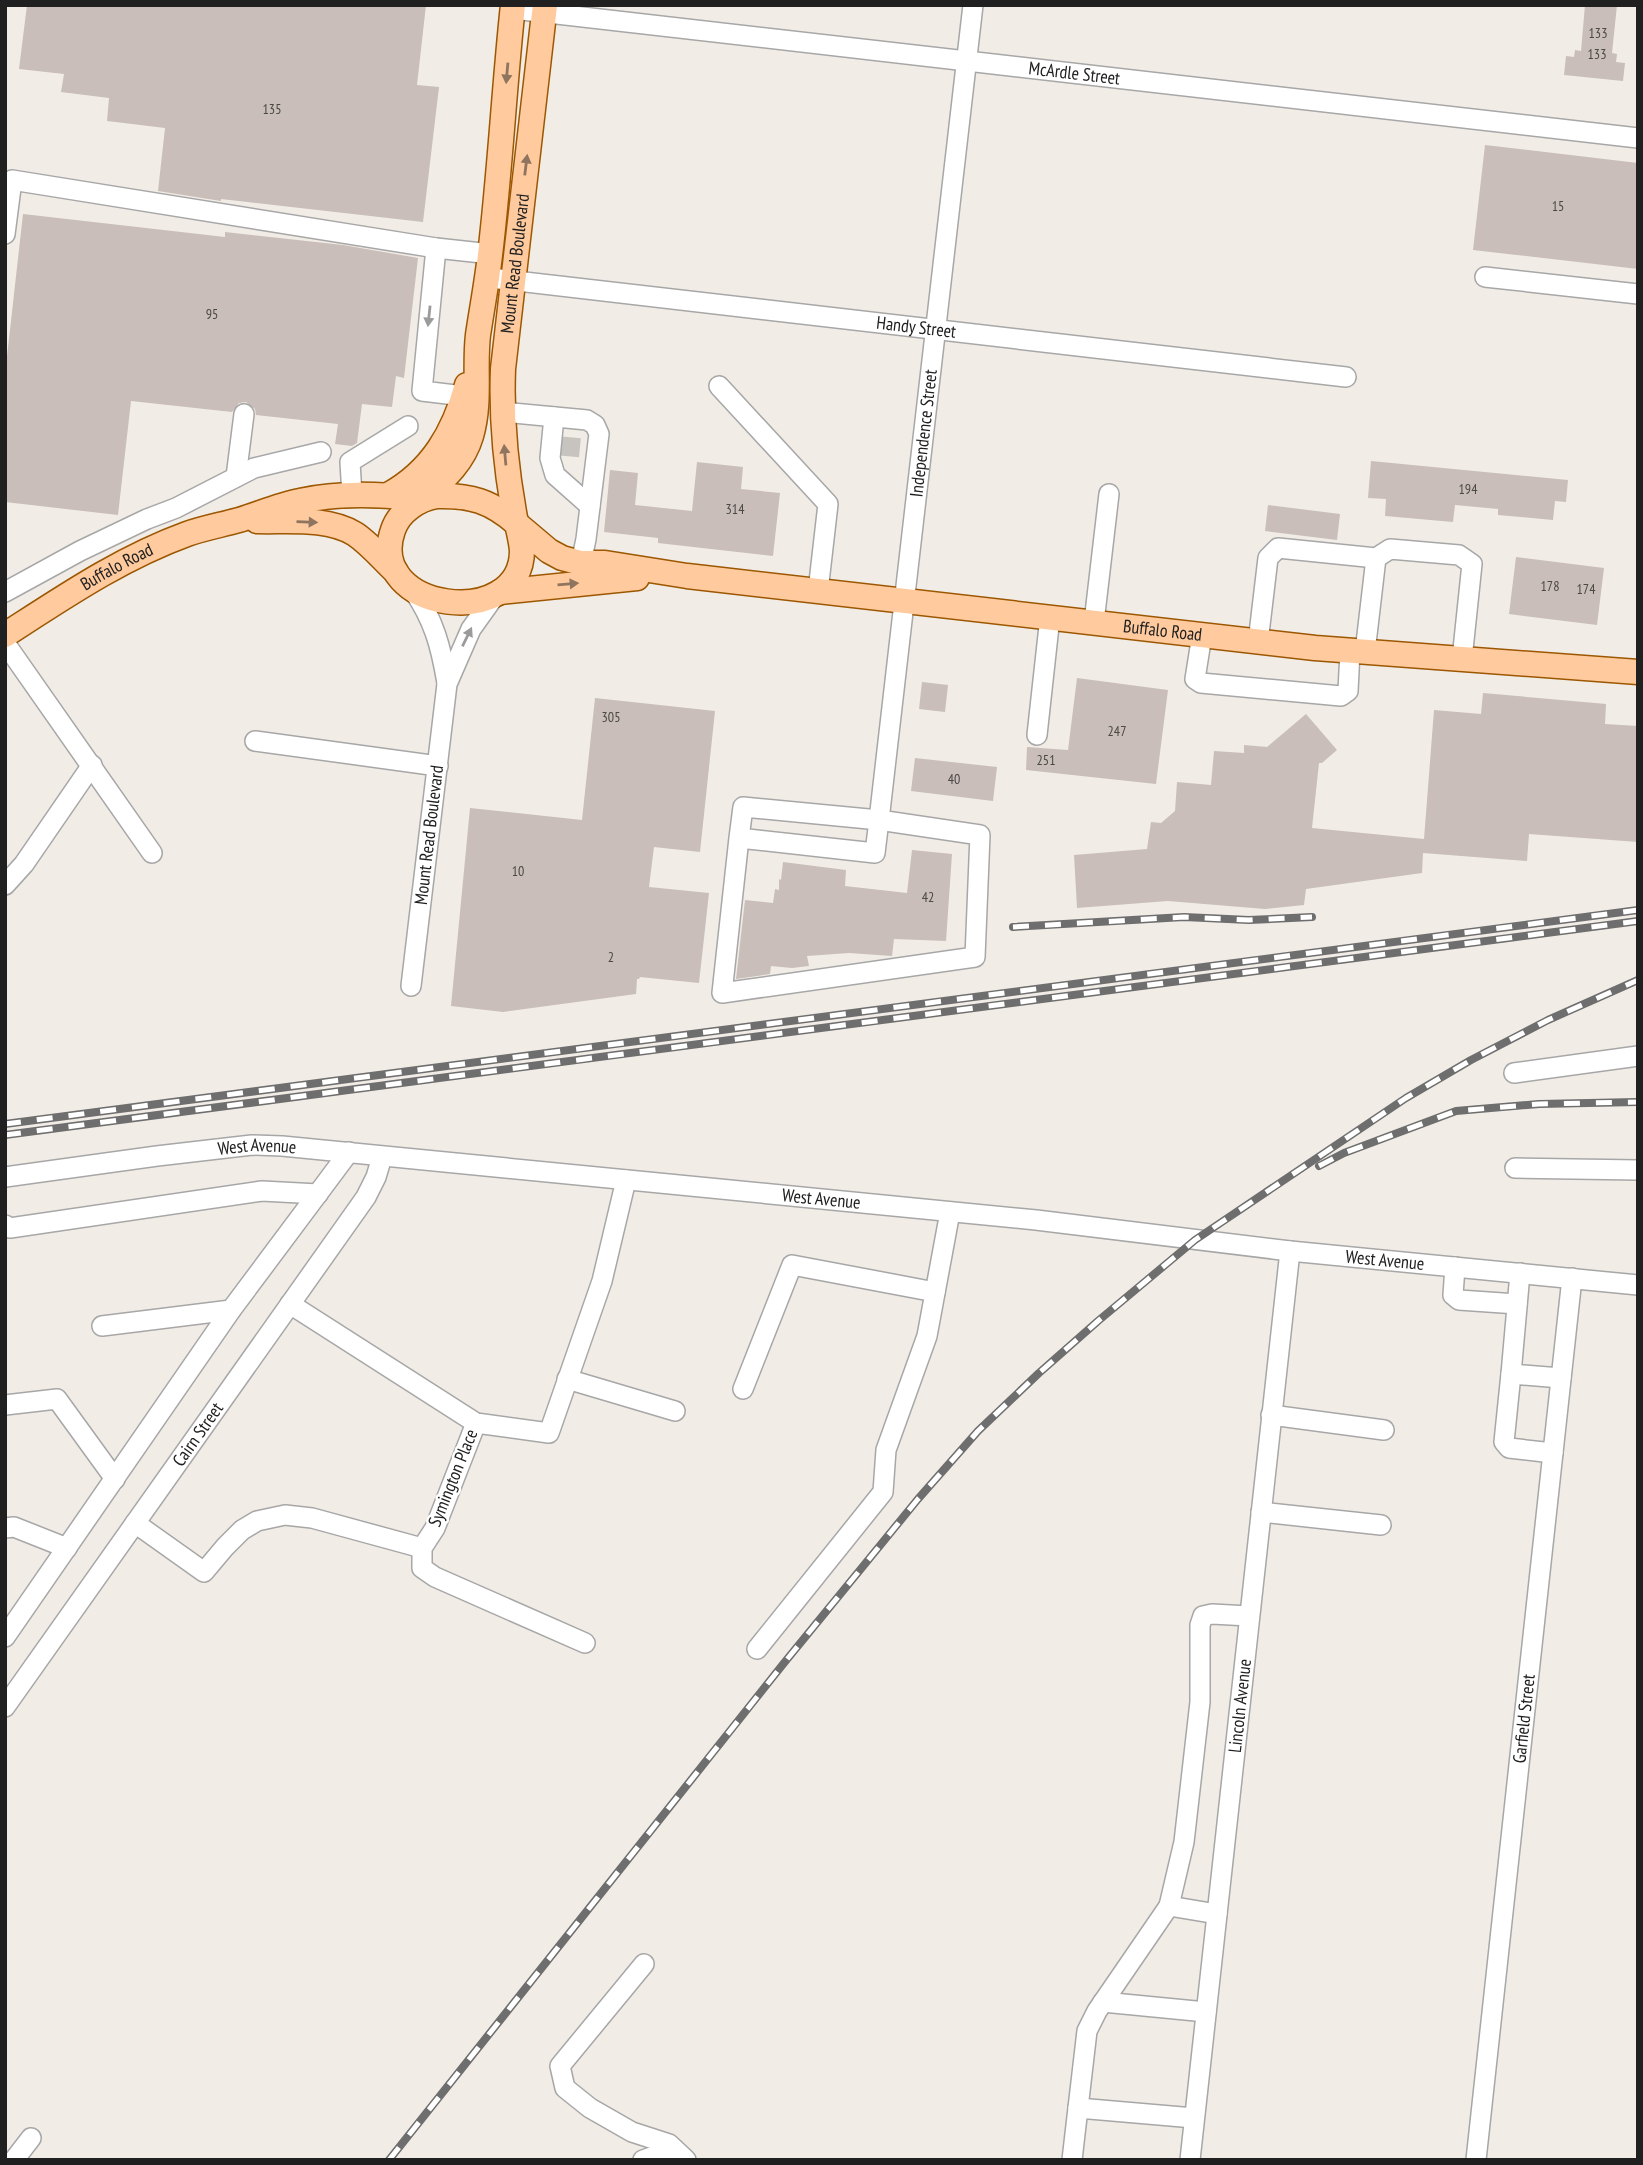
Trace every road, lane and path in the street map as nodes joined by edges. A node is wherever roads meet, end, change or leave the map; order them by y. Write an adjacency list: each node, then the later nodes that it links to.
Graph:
1 (973, 5): 4 (street, Independence Street)
2 (513, 7): 3 (street, McArdle Street); 8 (main road, Mount Read Boulevard, one-way to 8)
3 (545, 9): 4 (street, McArdle Street); 11 (main road, Mount Read Boulevard, one-way to 3)
4 (967, 61): 5 (street, McArdle Street); 13 (street, Independence Street)
5 (1638, 138)
6 (5, 234): 7 (street)
7 (436, 248): 8 (street); 17 (street, one-way to 17)
8 (491, 254): 10 (main road, Mount Read Boulevard)
9 (1485, 277): 12 (street)
10 (488, 278): 11 (street, Handy Street); 14 (main road, Mount Read Boulevard)
11 (513, 281): 13 (street, Handy Street); 18 (main road, Mount Read Boulevard)
12 (1638, 294)
13 (936, 329): 15 (street, Handy Street); 38 (street, Independence Street)
14 (476, 353): 17 (main road); 27 (main road, Mount Read Boulevard)
15 (1346, 377)
16 (719, 386): 35 (street)
17 (464, 396): 26 (main road)
18 (502, 412): 20 (street); 30 (main road, Mount Read Boulevard, one-way to 18)
19 (244, 414): 23 (street)
20 (554, 417): 28 (street); 28 (street)
21 (408, 426): 25 (street)
22 (321, 452): 23 (street)
23 (236, 477): 36 (street)
24 (1109, 494): 40 (street)
25 (352, 495): 26 (main road, Buffalo Road); 29 (main road, Buffalo Road)
26 (388, 495): 27 (main road, Buffalo Road)
27 (423, 498): 30 (main road); 34 (main road)
28 (590, 506): 32 (street)
29 (238, 520): 34 (main road, Buffalo Road, one-way to 34); 41 (main road, Buffalo Road)
30 (516, 523): 32 (main road, Buffalo Road); 37 (main road)
31 (1376, 558): 43 (street); 45 (street); 46 (street)
32 (581, 563): 33 (main road, Buffalo Road)
33 (687, 576): 35 (main road, Buffalo Road); 37 (main road, Buffalo Road, one-way to 33)
34 (404, 581): 37 (main road); 48 (street)
35 (818, 591): 38 (main road, Buffalo Road)
36 (5, 592)
37 (498, 593): 48 (street, one-way to 37)
38 (905, 600): 39 (main road, Buffalo Road); 53 (street, Independence Street)
39 (1050, 617): 40 (main road, Buffalo Road); 49 (street)
40 (1094, 622): 42 (main road, Buffalo Road)
41 (5, 635)
42 (1202, 635): 43 (main road, Buffalo Road); 45 (street)
43 (1258, 642): 45 (main road, Buffalo Road)
44 (5, 643): 51 (street)
45 (1357, 652): 46 (main road, Buffalo Road)
46 (1462, 659): 47 (main road, Buffalo Road)
47 (1638, 672)
48 (447, 684): 52 (street, Mount Read Boulevard)
49 (1037, 735)
50 (256, 741): 52 (street)
51 (92, 765): 55 (street); 56 (street)
52 (438, 766): 57 (street, Mount Read Boulevard)
53 (880, 820): 54 (street); 54 (street, Independence Street); 54 (street)
54 (739, 838)
55 (152, 853)
56 (5, 885)
57 (411, 986)
58 (1638, 1056): 59 (street)
59 (1514, 1073)
60 (349, 1153): 61 (street, West Avenue); 64 (street, West Avenue); 66 (street)
61 (382, 1157): 65 (street, West Avenue); 75 (street, Cairn Street)
62 (1515, 1168): 63 (street)
63 (1638, 1170)
64 (5, 1177)
65 (626, 1180): 67 (street, West Avenue); 81 (street)
66 (318, 1194): 68 (street); 77 (street)
67 (950, 1212): 69 (street, West Avenue); 74 (street)
68 (5, 1226)
69 (1290, 1251): 70 (street, West Avenue); 85 (street, Lincoln Avenue)
70 (1455, 1267): 71 (street, West Avenue); 76 (street)
71 (1520, 1273): 72 (street, West Avenue); 76 (street)
72 (1572, 1278): 73 (street, West Avenue); 80 (street, Garfield Street)
73 (1638, 1285)
74 (935, 1292): 82 (street); 99 (street)
75 (290, 1304): 86 (street, Symington Place); 91 (street, Cairn Street)
76 (1517, 1304): 79 (street)
77 (231, 1310): 78 (street); 89 (street)
78 (102, 1326)
79 (1511, 1374): 80 (street); 88 (street)
80 (1561, 1378): 88 (street, Garfield Street)
81 (567, 1379): 84 (street); 86 (street)
82 (743, 1389)
83 (5, 1405): 89 (street)
84 (675, 1411)
85 (1271, 1415): 87 (street); 90 (street, Lincoln Avenue)
86 (477, 1423): 95 (street, Symington Place)
87 (1384, 1430)
88 (1553, 1453): 114 (street, Garfield Street)
89 (115, 1479): 94 (street)
90 (1261, 1512): 92 (street); 96 (street, Lincoln Avenue)
91 (135, 1523): 95 (street, Symington Place); 100 (street, Cairn Street)
92 (1381, 1525)
93 (5, 1528): 94 (street)
94 (67, 1548): 97 (street)
95 (422, 1548): 98 (street)
96 (1249, 1616): 101 (street); 102 (street, Lincoln Avenue)
97 (5, 1637)
98 (585, 1643)
99 (757, 1648)
100 (5, 1707)
101 (1169, 1906): 102 (street); 104 (street)
102 (1217, 1914): 105 (street, Lincoln Avenue)
103 (644, 1964): 109 (street)
104 (1103, 2003): 105 (street); 106 (street)
105 (1206, 2012): 107 (street, Lincoln Avenue)
106 (1079, 2108): 107 (street); 112 (street)
107 (1194, 2118): 113 (street, Lincoln Avenue)
108 (31, 2138): 110 (street)
109 (680, 2154): 111 (street)
110 (14, 2160)
111 (643, 2160)
112 (1072, 2160)
113 (1190, 2160)
114 (1476, 2160)

